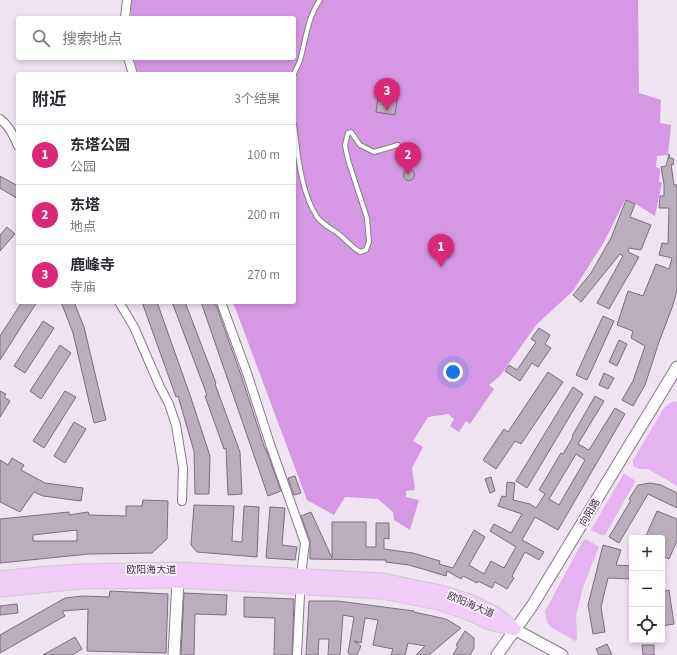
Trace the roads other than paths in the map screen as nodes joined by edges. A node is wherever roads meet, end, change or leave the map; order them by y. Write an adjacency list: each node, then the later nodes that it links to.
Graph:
1 (127, 0): 3 (street)
2 (320, 0): 6 (lane)
3 (125, 16)
4 (129, 60): 5 (street)
5 (132, 72)
6 (295, 72)
7 (0, 119): 9 (street)
8 (296, 138): 10 (lane)
9 (16, 141)
10 (398, 145)
11 (120, 304): 14 (street)
12 (221, 304): 17 (street)
13 (677, 367): 19 (main road, 向阳路)
14 (182, 501)
15 (0, 578): 17 (main road, 欧阳海大道)
16 (178, 581): 17 (main road, 欧阳海大道); 18 (main road, 欧阳海大道); 20 (main road)
17 (301, 581): 19 (main road, 欧阳海大道); 21 (street)
18 (0, 590)
19 (514, 629): 22 (main road, 向阳路); 23 (main road)
20 (174, 655)
21 (298, 655)
22 (497, 655)
23 (562, 655)

